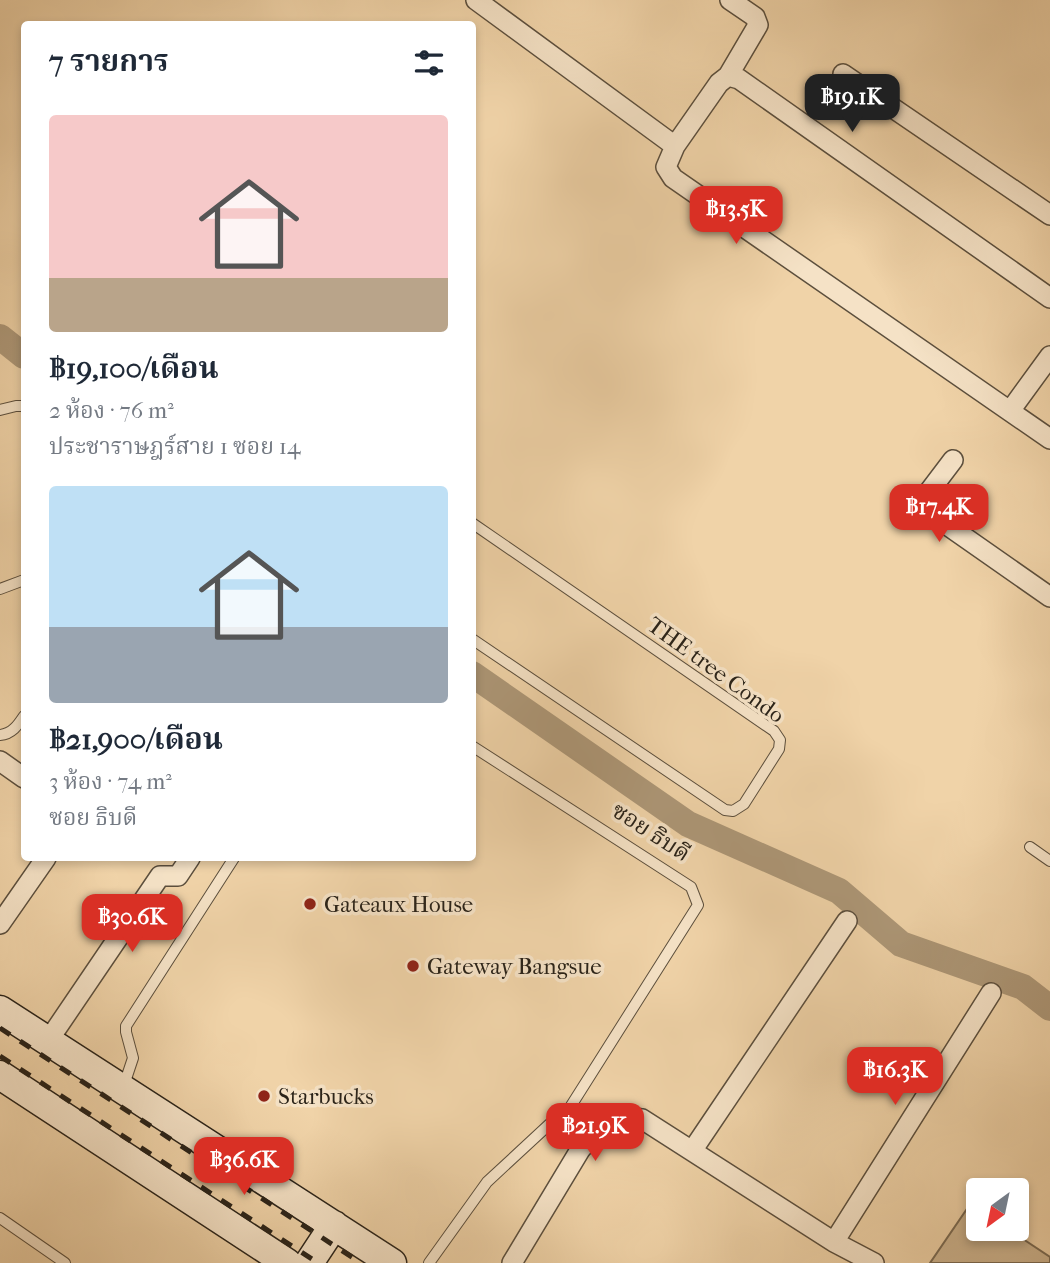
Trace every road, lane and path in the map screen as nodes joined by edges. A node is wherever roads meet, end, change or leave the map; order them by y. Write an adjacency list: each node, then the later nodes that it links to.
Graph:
1 (476, 0): 5 (street)
2 (741, 3): 4 (street)
3 (843, 74): 6 (street)
4 (728, 76): 5 (street); 7 (street)
5 (675, 146): 11 (street)
6 (1050, 215)
7 (1050, 298)
8 (1050, 356): 11 (street)
9 (21, 407): 10 (lane)
10 (0, 410)
11 (1010, 411): 12 (street)
12 (1050, 439)
13 (953, 460): 17 (street)
14 (476, 526): 18 (lane, THE tree Condo)
15 (21, 581): 16 (lane)
16 (0, 589)
17 (1050, 597)
18 (476, 642)
19 (21, 720): 20 (lane)
20 (0, 735)
21 (476, 749): 44 (lane, ซอย ธิบดี)
22 (0, 761): 23 (street)
23 (21, 776)
24 (1030, 847): 25 (lane)
25 (1050, 860)
26 (44, 861): 30 (street)
27 (188, 861): 33 (street)
28 (231, 861): 35 (lane)
29 (847, 921): 36 (street)
30 (0, 924)
31 (991, 993): 39 (street)
32 (0, 1010): 33 (main road)
33 (48, 1041): 35 (main road)
34 (0, 1075): 41 (main road)
35 (123, 1088): 38 (main road)
36 (692, 1151): 39 (street); 45 (street)
37 (0, 1218): 40 (lane)
38 (334, 1226): 42 (main road); 43 (main road)
39 (834, 1242): 46 (street)
40 (65, 1263)
41 (287, 1263)
42 (309, 1263)
43 (392, 1263)
44 (429, 1263)
45 (512, 1263)
46 (874, 1263)

